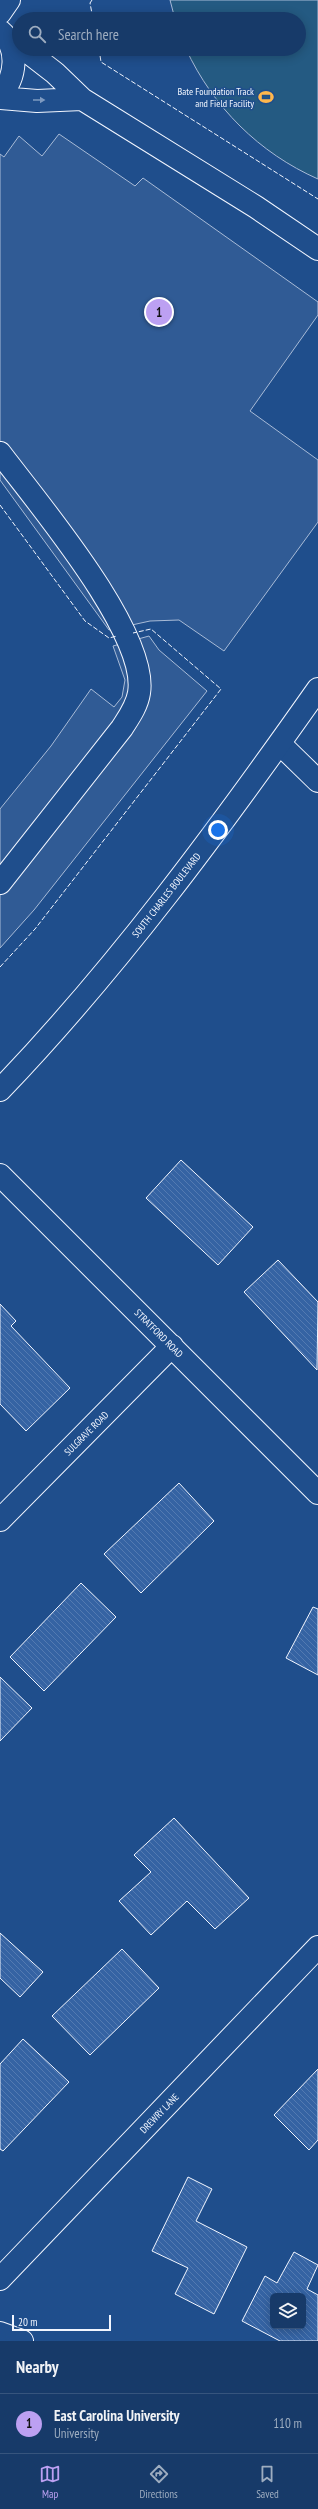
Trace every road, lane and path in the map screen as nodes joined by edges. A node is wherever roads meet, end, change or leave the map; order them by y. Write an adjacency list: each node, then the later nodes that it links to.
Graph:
1 (9, 0): 2 (street)
2 (6, 31): 3 (street)
3 (12, 51)
4 (13, 56): 6 (street)
5 (33, 56): 7 (street)
6 (0, 97): 7 (street, one-way to 7)
7 (82, 99): 8 (street)
8 (318, 249)
9 (0, 453): 13 (street)
10 (318, 689): 11 (street, SOUTH CHARLES BOULEVARD)
11 (280, 744): 12 (street); 14 (street, SOUTH CHARLES BOULEVARD)
12 (318, 780)
13 (0, 883)
14 (0, 1090)
15 (0, 1175): 16 (street, STRATFORD ROAD)
16 (172, 1346): 17 (street, STRATFORD ROAD); 18 (street, SULGRAVE ROAD)
17 (318, 1493)
18 (0, 1520)
19 (318, 1947): 20 (street, DREWRY LANE)
20 (0, 2279)
21 (0, 2332): 22 (street)
22 (22, 2341)

